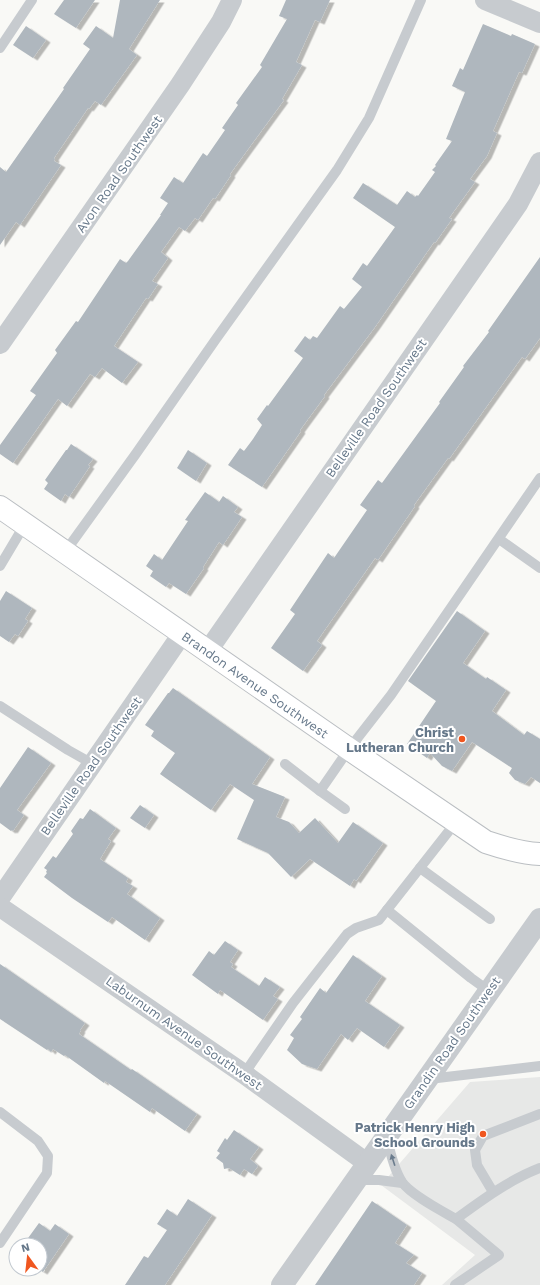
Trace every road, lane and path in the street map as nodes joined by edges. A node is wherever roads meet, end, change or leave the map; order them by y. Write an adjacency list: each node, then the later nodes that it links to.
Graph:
1 (32, 0): 6 (lane)
2 (232, 0): 8 (street, Avon Road Southwest)
3 (421, 0): 13 (lane)
4 (485, 0): 5 (street)
5 (540, 23)
6 (0, 48)
7 (540, 162): 17 (street, Belleville Road Southwest)
8 (0, 344)
9 (540, 478): 12 (lane)
10 (0, 507): 11 (main road, Brandon Avenue Southwest)
11 (25, 524): 13 (main road, Brandon Avenue Southwest); 14 (lane)
12 (499, 538): 15 (lane); 19 (lane)
13 (65, 552): 16 (main road, Brandon Avenue Southwest)
14 (0, 566)
15 (540, 568)
16 (182, 634): 17 (main road, Brandon Avenue Southwest); 20 (street, Belleville Road Southwest)
17 (207, 652): 19 (main road, Brandon Avenue Southwest)
18 (0, 706): 20 (lane)
19 (349, 749): 22 (lane); 24 (main road, Brandon Avenue Southwest)
20 (92, 764): 27 (street, Belleville Road Southwest)
21 (285, 764): 22 (lane)
22 (320, 791): 23 (lane)
23 (345, 809)
24 (456, 822): 25 (main road, Brandon Avenue Southwest); 26 (lane)
25 (540, 854)
26 (420, 868): 29 (lane); 30 (lane)
27 (0, 898)
28 (0, 907): 34 (street, Laburnum Avenue Southwest)
29 (387, 910): 32 (lane); 34 (lane)
30 (490, 919)
31 (540, 919): 32 (street, Grandin Road Southwest)
32 (489, 991): 35 (street, Grandin Road Southwest)
33 (540, 1066): 35 (lane)
34 (244, 1074): 40 (street, Laburnum Avenue Southwest)
35 (427, 1079): 38 (street, Grandin Road Southwest)
36 (0, 1112): 44 (lane)
37 (540, 1114): 42 (lane)
38 (386, 1136): 40 (street, Grandin Road Southwest); 41 (lane, one-way to 38)
39 (540, 1168): 42 (lane)
40 (361, 1171): 41 (lane); 45 (street, Grandin Road Southwest)
41 (402, 1183): 43 (lane)
42 (494, 1192): 43 (lane)
43 (456, 1219): 46 (lane)
44 (0, 1243)
45 (282, 1285)
46 (455, 1285)

